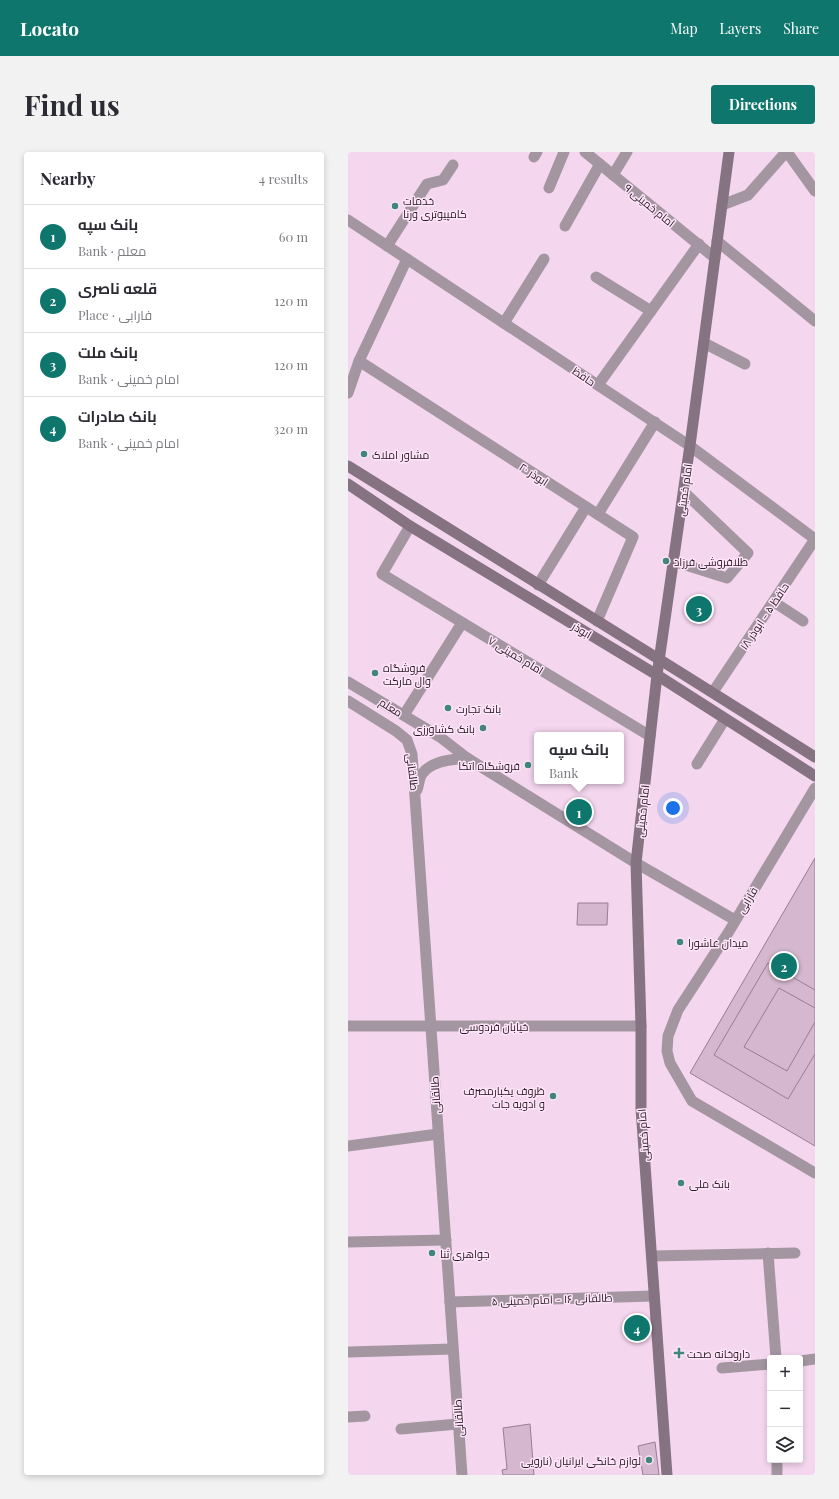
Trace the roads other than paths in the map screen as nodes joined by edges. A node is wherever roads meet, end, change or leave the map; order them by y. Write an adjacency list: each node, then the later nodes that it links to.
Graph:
1 (564, 152): 9 (street)
2 (586, 152): 6 (street, امام خمینی ۹)
3 (627, 152): 8 (street)
4 (729, 152): 11 (main road, امام خمینی)
5 (787, 152): 10 (street); 11 (street)
6 (600, 164): 8 (street, امام خمینی ۹); 13 (street)
7 (453, 165): 16 (street)
8 (613, 174): 15 (street, امام خمینی ۹)
9 (549, 188)
10 (815, 190)
11 (722, 205): 14 (main road, امام خمینی)
12 (348, 220): 16 (street, حافظ)
13 (565, 226)
14 (718, 241): 17 (main road, امام خمینی); 22 (street)
15 (699, 244): 17 (street, امام خمینی ۹); 21 (street)
16 (387, 246): 18 (street, حافظ)
17 (715, 258): 24 (main road, امام خمینی)
18 (407, 259): 23 (street, حافظ); 25 (street)
19 (544, 259): 23 (street)
20 (596, 277): 21 (street)
21 (651, 311): 27 (street)
22 (815, 321)
23 (504, 323): 27 (street, حافظ)
24 (704, 343): 26 (street); 30 (main road, امام خمینی)
25 (359, 361): 28 (street); 34 (street, ابوذر ۲۰)
26 (745, 364)
27 (598, 385): 29 (street, حافظ)
28 (348, 393)
29 (655, 422): 30 (street, حافظ); 35 (street)
30 (690, 446): 33 (main road, امام خمینی); 37 (street, حافظ)
31 (348, 466): 39 (main road, ابوذر)
32 (348, 484): 36 (main road, ابوذر)
33 (684, 492): 38 (main road, امام خمینی); 38 (street)
34 (586, 507): 35 (street, ابوذر ۲۰); 39 (street)
35 (598, 514): 41 (street, ابوذر ۲۰)
36 (410, 526): 43 (street, امام خمینی ۷); 45 (main road, ابوذر)
37 (815, 539): 40 (street, حافظ ۵ - ابوذر ۱۸)
38 (674, 561): 44 (main road, امام خمینی)
39 (538, 585): 41 (main road, ابوذر)
40 (774, 602): 42 (street); 47 (street, حافظ ۵ - ابوذر ۱۸)
41 (597, 621): 44 (main road, ابوذر)
42 (803, 621)
43 (462, 623): 49 (street); 52 (street, امام خمینی ۷)
44 (660, 658): 45 (main road, امام خمینی); 47 (main road, ابوذر)
45 (657, 676): 50 (main road, ابوذر); 52 (main road, امام خمینی)
46 (348, 682): 49 (street, معلم)
47 (713, 692): 53 (main road, ابوذر)
48 (348, 701): 51 (street, معلم)
49 (404, 715): 54 (street, معلم)
50 (725, 719): 55 (street); 56 (main road, ابوذر)
51 (387, 725): 58 (street, طالقانی)
52 (650, 736): 59 (main road, امام خمینی)
53 (815, 757)
54 (467, 758): 58 (street); 59 (street, معلم)
55 (697, 764)
56 (815, 776)
57 (815, 788): 60 (street, فارابی)
58 (416, 794): 62 (street, طالقانی)
59 (636, 863): 60 (street, معلم); 63 (main road, امام خمینی)
60 (735, 920): 66 (street, فارابی)
61 (348, 1026): 62 (street, خیابان فردوسی)
62 (431, 1026): 63 (street, خیابان فردوسی); 64 (street, طالقانی)
63 (641, 1026): 71 (main road, امام خمینی)
64 (438, 1134): 65 (street); 67 (street, طالقانی)
65 (348, 1146)
66 (815, 1173)
67 (446, 1240): 68 (street); 73 (street, طالقانی)
68 (348, 1242)
69 (795, 1252): 70 (street)
70 (768, 1253): 71 (street); 76 (street)
71 (652, 1256): 72 (main road, امام خمینی)
72 (654, 1296): 73 (street, طالقانی ۱۶ - امام خمینی ۵); 87 (main road, امام خمینی)
73 (450, 1302): 74 (street, طالقانی)
74 (453, 1349): 75 (street); 83 (street, طالقانی)
75 (348, 1352)
76 (776, 1355)
77 (815, 1359): 78 (street)
78 (803, 1361)
79 (767, 1364): 80 (street)
80 (722, 1368)
81 (365, 1416): 82 (street)
82 (348, 1417)
83 (458, 1424): 84 (street); 86 (street, طالقانی)
84 (401, 1429)
85 (777, 1463): 88 (street)
86 (462, 1475)
87 (667, 1475)
88 (777, 1475)

